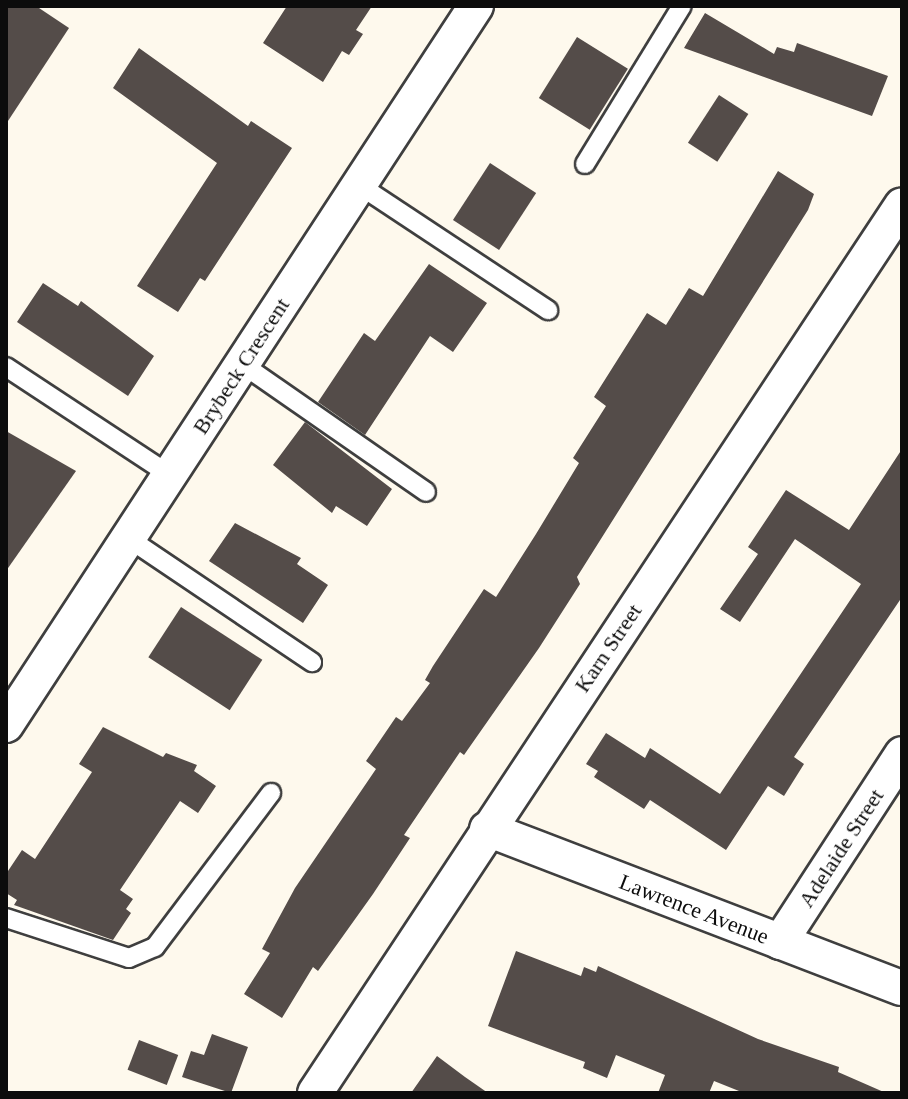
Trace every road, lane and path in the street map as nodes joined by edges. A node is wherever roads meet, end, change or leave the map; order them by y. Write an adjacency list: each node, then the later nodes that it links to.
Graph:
1 (476, 6): 4 (street, Brybeck Crescent)
2 (682, 6): 3 (lane)
3 (585, 164)
4 (359, 185): 6 (lane); 7 (street, Brybeck Crescent)
5 (902, 205): 16 (street, Karn Street)
6 (548, 310)
7 (242, 364): 9 (street, Brybeck Crescent); 10 (lane)
8 (6, 367): 9 (lane)
9 (170, 475): 11 (street, Brybeck Crescent)
10 (426, 492)
11 (128, 538): 12 (lane); 13 (street, Brybeck Crescent)
12 (312, 662)
13 (6, 725)
14 (902, 754): 18 (street, Adelaide Street)
15 (271, 793): 17 (lane)
16 (487, 829): 18 (street, Lawrence Avenue); 20 (street, Karn Street)
17 (6, 918)
18 (780, 942): 19 (street, Lawrence Avenue)
19 (902, 988)
20 (315, 1093)

